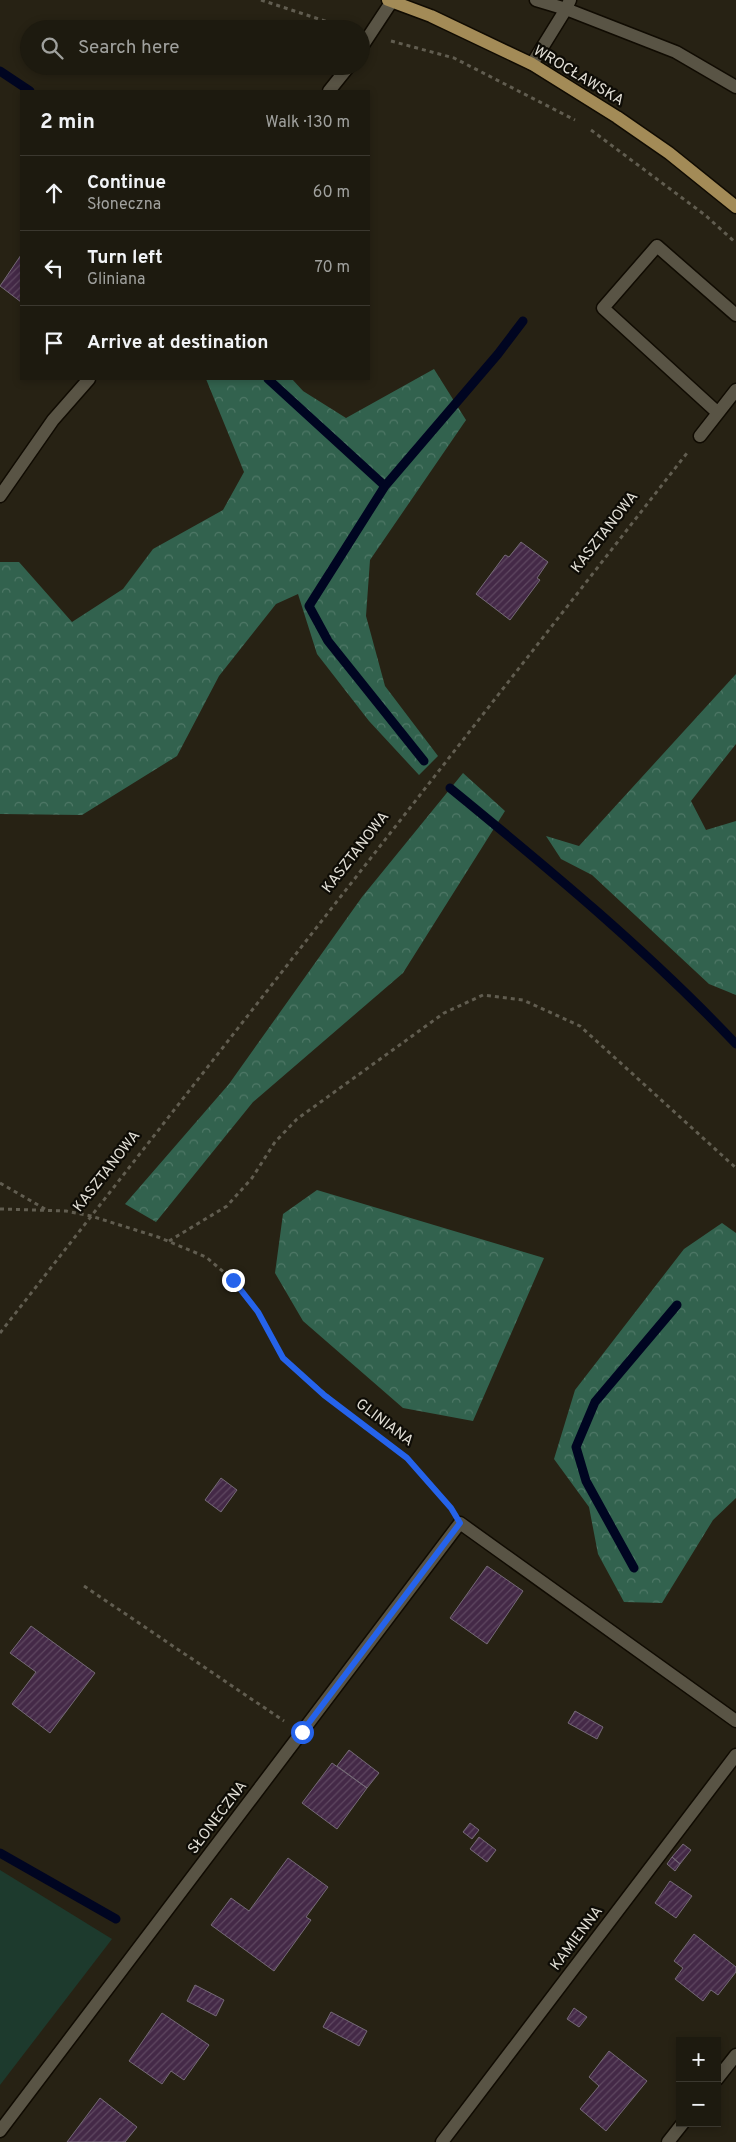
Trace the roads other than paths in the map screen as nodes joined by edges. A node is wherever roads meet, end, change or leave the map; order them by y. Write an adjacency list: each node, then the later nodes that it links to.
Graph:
1 (536, 0): 3 (street)
2 (390, 1): 4 (street); 5 (main road, WROCŁAWSKA)
3 (568, 4): 5 (street); 7 (street)
4 (370, 35)
5 (532, 64): 9 (main road, WROCŁAWSKA)
6 (342, 75): 8 (street)
7 (736, 87)
8 (330, 90)
9 (736, 207)
10 (736, 315): 13 (street)
11 (89, 380): 15 (street)
12 (736, 390): 13 (street)
13 (718, 413): 14 (street)
14 (700, 436)
15 (0, 496)
16 (736, 1721): 21 (street, SŁONECZNA)
17 (736, 1755): 22 (street, KAMIENNA)
18 (736, 2055): 19 (street)
19 (721, 2074)
20 (679, 2127): 23 (street)
21 (0, 2131)
22 (442, 2142)
23 (668, 2142)

